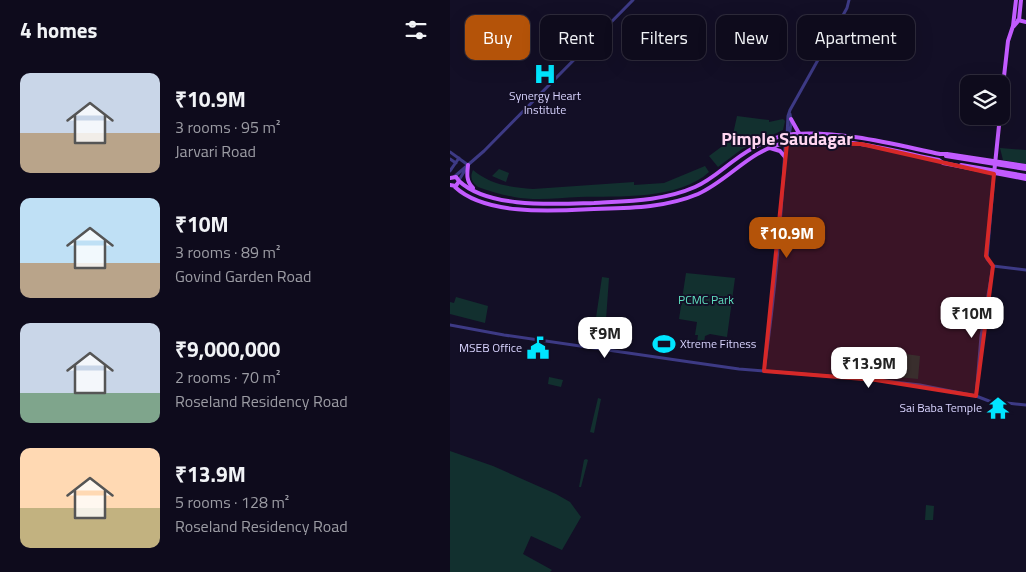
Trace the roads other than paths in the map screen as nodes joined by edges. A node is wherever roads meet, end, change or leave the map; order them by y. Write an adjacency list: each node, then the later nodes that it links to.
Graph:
1 (633, 0): 24 (street)
2 (849, 0): 8 (street)
3 (1016, 0): 5 (main road)
4 (1021, 0): 5 (main road)
5 (1016, 19): 6 (main road); 7 (main road)
6 (1026, 22)
7 (1004, 75)
8 (790, 117): 10 (main road); 11 (street)
9 (999, 125): 13 (main road)
10 (800, 135): 11 (main road); 16 (main road)
11 (788, 136): 12 (street); 32 (main road)
12 (786, 144): 14 (main road); 17 (street); 20 (main road)
13 (996, 147): 21 (main road); 22 (main road)
14 (770, 148): 17 (main road); 31 (main road)
15 (450, 152): 18 (street)
16 (940, 154): 21 (main road); 26 (main road, bridge)
17 (785, 157): 36 (street)
18 (459, 158): 23 (street); 24 (street)
19 (450, 159): 23 (street)
20 (939, 160): 27 (main road); 29 (main road, bridge)
21 (987, 160): 22 (main road)
22 (998, 162): 26 (main road); 27 (main road)
23 (456, 163): 25 (street)
24 (468, 165): 28 (street); 30 (street); 32 (main road)
25 (451, 168)
26 (1026, 168)
27 (994, 174): 29 (main road); 33 (street)
28 (451, 177): 30 (main road)
29 (1026, 178)
30 (459, 181): 31 (main road); 32 (main road)
31 (452, 187)
32 (476, 192)
33 (993, 266): 34 (street); 37 (street)
34 (1026, 270)
35 (450, 325): 36 (street)
36 (764, 371): 37 (street)
37 (976, 396): 38 (street)
38 (1026, 405)

